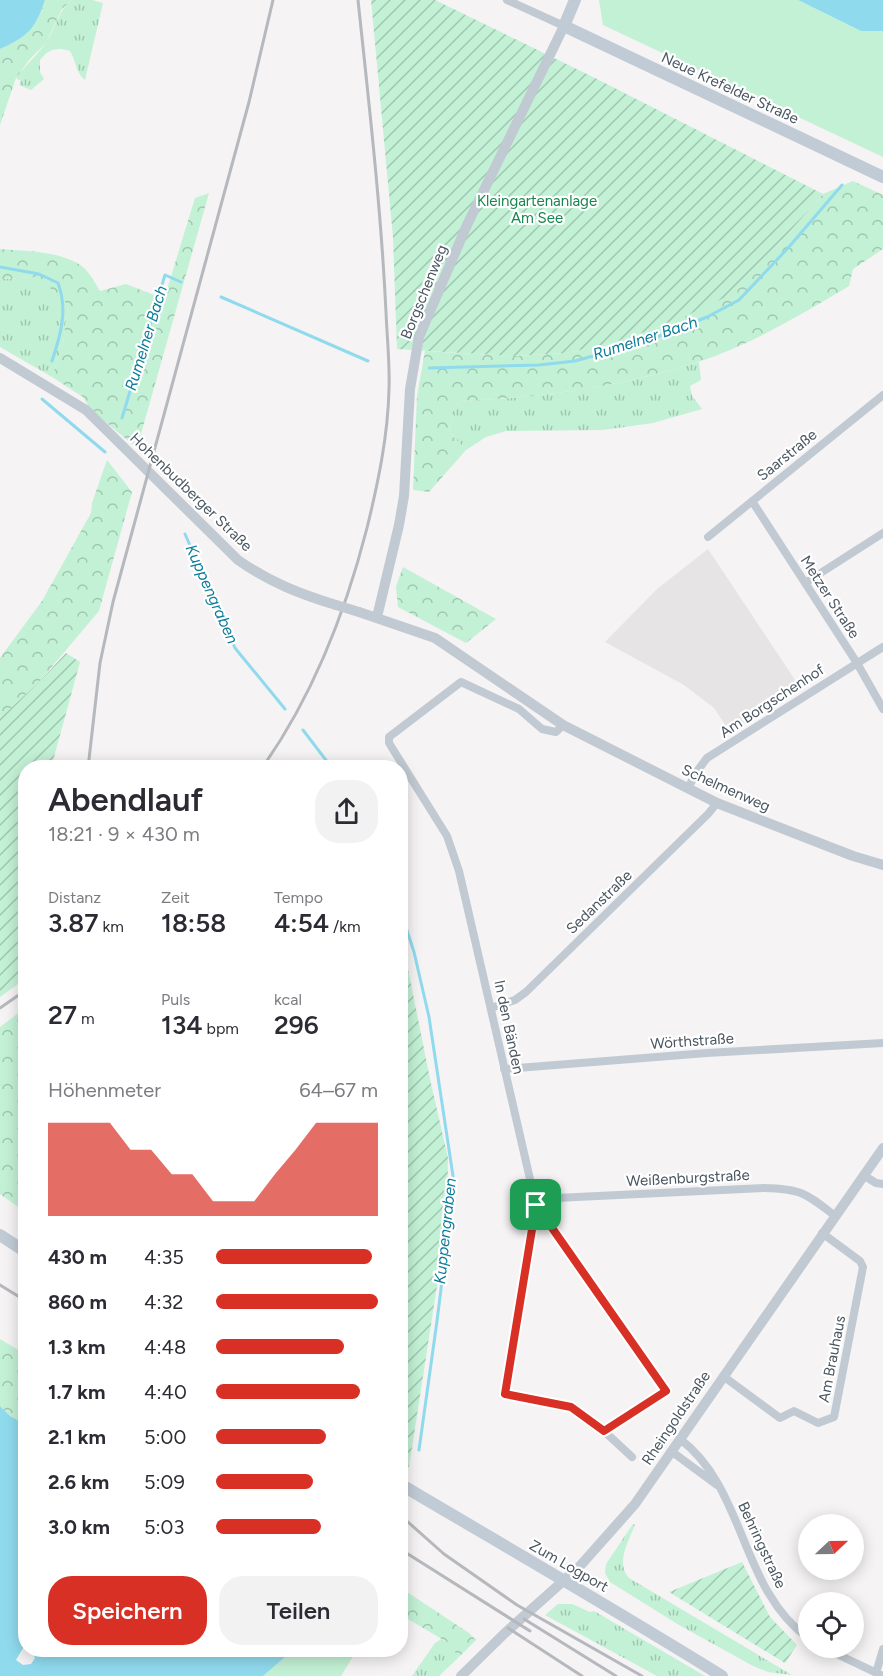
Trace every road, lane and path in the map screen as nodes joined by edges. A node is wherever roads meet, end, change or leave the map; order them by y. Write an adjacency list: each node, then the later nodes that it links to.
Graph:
1 (507, 0): 3 (street)
2 (575, 0): 3 (main road, Borgschenweg)
3 (564, 26): 4 (main road, Neue Krefelder Straße); 11 (street, Borgschenweg)
4 (883, 177)
5 (0, 357): 11 (street, Hohenbudberger Straße, bridge)
6 (883, 395): 7 (street, Saarstraße)
7 (752, 501): 9 (street, Saarstraße); 10 (street, Metzer Straße)
8 (883, 533): 10 (street)
9 (708, 537)
10 (805, 583): 13 (street, Metzer Straße)
11 (377, 617): 16 (street, Schelmenweg)
12 (883, 647): 13 (street, Am Borgschenhof)
13 (856, 663): 15 (street, Metzer Straße); 19 (street, Am Borgschenhof)
14 (461, 682): 16 (street, Schelmenweg); 17 (street, In den Bänden)
15 (883, 709)
16 (563, 725): 19 (street, Schelmenweg)
17 (400, 760)
18 (408, 773): 22 (street, In den Bänden)
19 (688, 788): 20 (street, Schelmenweg)
20 (717, 803): 21 (street, Schelmenweg); 22 (street, Sedanstraße)
21 (883, 865)
22 (491, 1008): 24 (street, In den Bänden)
23 (883, 1043): 24 (street, Wörthstraße)
24 (504, 1069): 28 (street, In den Bänden)
25 (883, 1148): 26 (street, Rheingoldstraße)
26 (863, 1175): 27 (street); 29 (street, Rheingoldstraße)
27 (883, 1184)
28 (536, 1205): 29 (street, Weißenburgstraße); 34 (street); 34 (street, In den Bänden)
29 (834, 1215): 30 (street, Rheingoldstraße)
30 (822, 1233): 33 (street, Rheingoldstraße); 33 (street, Am Brauhaus)
31 (0, 1235): 32 (main road)
32 (18, 1247)
33 (723, 1376): 35 (street, Rheingoldstraße)
34 (604, 1431): 37 (street)
35 (680, 1439): 36 (street, Rheingoldstraße); 38 (street, Behringstraße)
36 (671, 1451): 38 (street, Behringstraße); 40 (street, Rheingoldstraße)
37 (632, 1457)
38 (720, 1487): 41 (street, Behringstraße)
39 (408, 1489): 40 (main road, Zum Logport)
40 (564, 1581): 45 (street, Rheingoldstraße); 46 (main road, Zum Logport)
41 (798, 1629)
42 (883, 1649): 44 (street)
43 (845, 1658): 44 (street)
44 (879, 1674)
45 (461, 1676)
46 (722, 1676)

